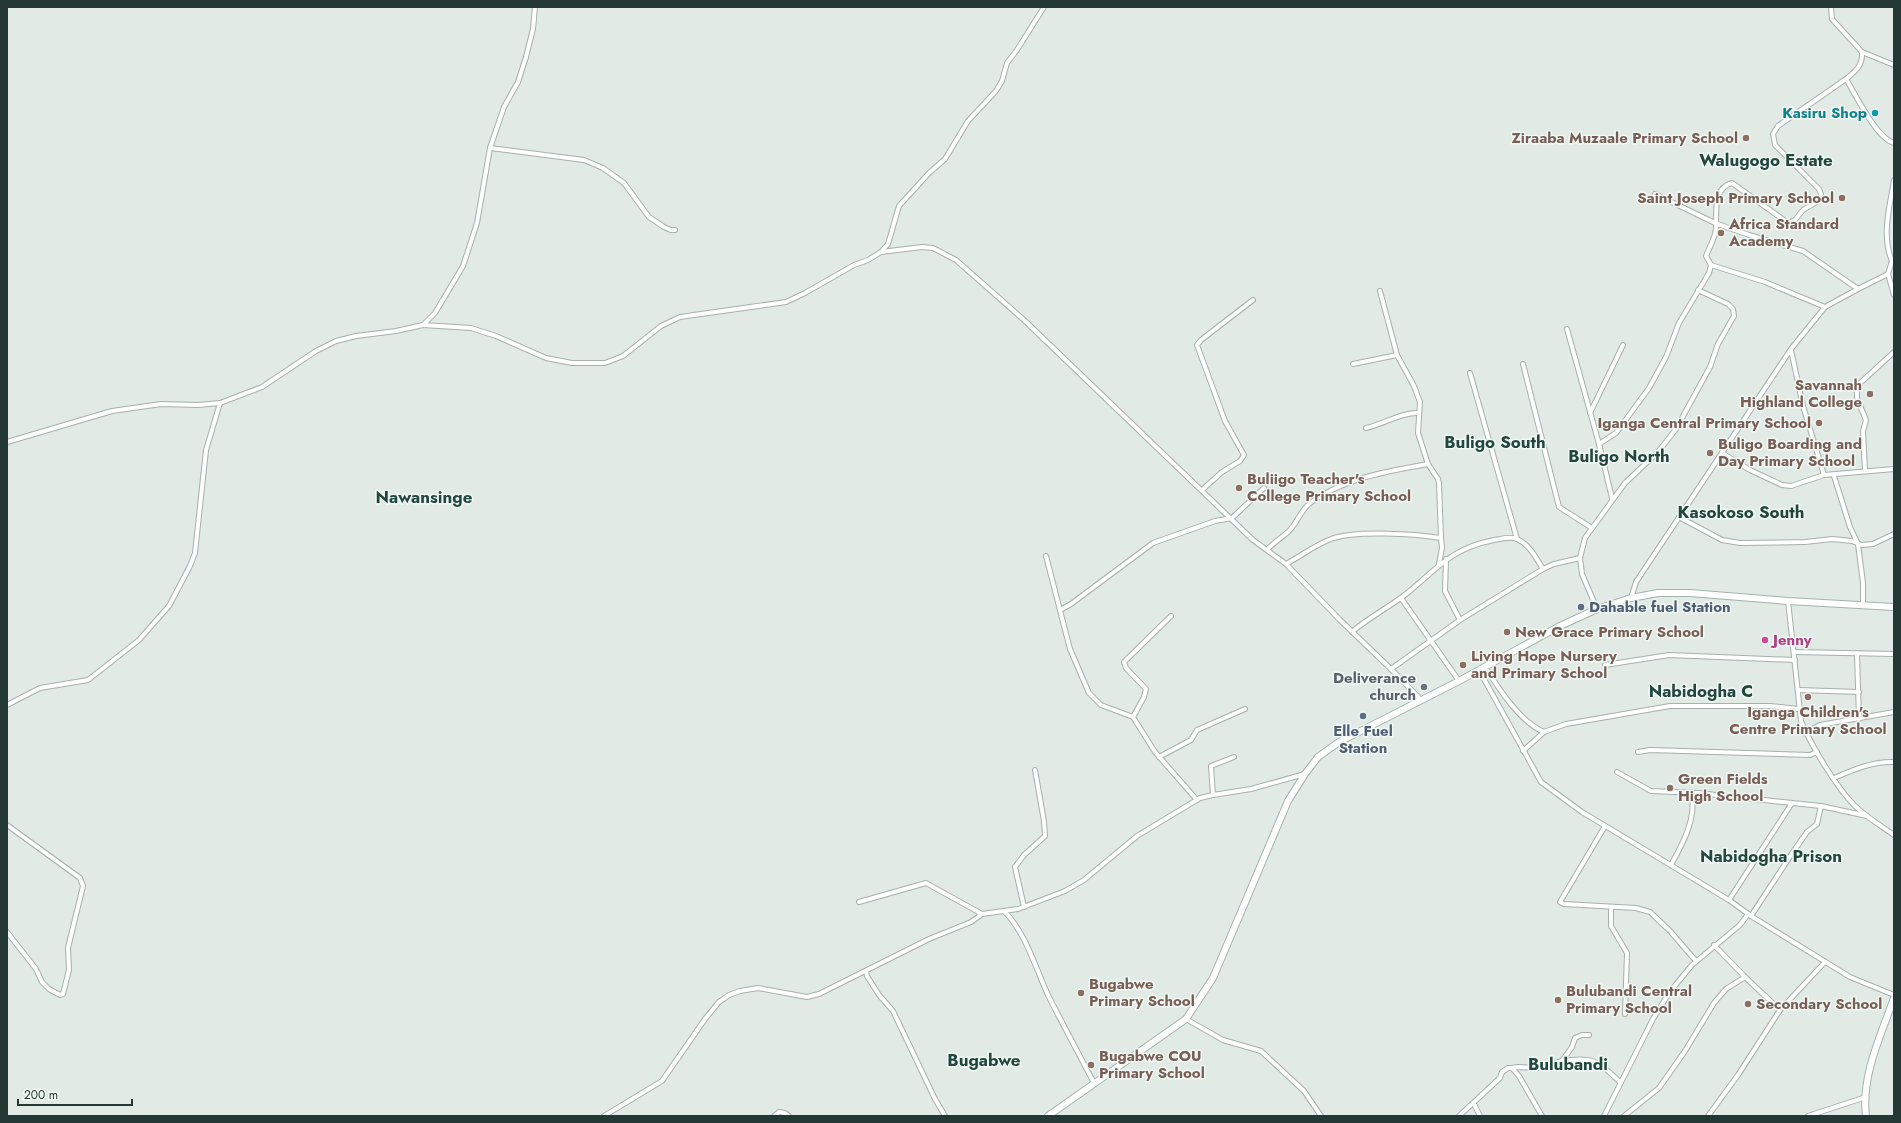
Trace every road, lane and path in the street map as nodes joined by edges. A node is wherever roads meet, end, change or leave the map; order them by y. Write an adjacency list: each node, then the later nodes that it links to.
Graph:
1 (535, 7): 8 (street)
2 (1044, 7): 14 (street)
3 (1831, 7): 4 (street)
4 (1862, 52): 5 (street); 6 (street)
5 (1894, 65)
6 (1846, 79): 7 (street); 12 (street)
7 (1894, 142)
8 (490, 148): 13 (street); 24 (street)
9 (1894, 180): 11 (street)
10 (1655, 194): 12 (street)
11 (1892, 207): 15 (street)
12 (1715, 223): 16 (street); 18 (street)
13 (675, 230)
14 (881, 252): 24 (street); 46 (street)
15 (1893, 260): 17 (street)
16 (1711, 265): 19 (street); 23 (street)
17 (1888, 274): 18 (street); 21 (street)
18 (1858, 289): 23 (street)
19 (1698, 290): 38 (street); 47 (street)
20 (1380, 291): 29 (street)
21 (1894, 295)
22 (1253, 300): 46 (street)
23 (1825, 307): 27 (street)
24 (424, 325): 33 (street)
25 (1567, 329): 35 (street)
26 (1623, 345): 35 (street)
27 (1791, 349): 39 (street); 43 (street)
28 (1894, 352): 42 (street)
29 (1397, 355): 30 (street); 34 (street)
30 (1353, 364)
31 (1523, 364): 50 (street)
32 (1470, 373): 53 (street)
33 (220, 402): 37 (street); 84 (street)
34 (1419, 412): 36 (street); 40 (street)
35 (1590, 414): 38 (street)
36 (1366, 428)
37 (7, 442)
38 (1599, 444): 47 (street)
39 (1722, 453): 43 (street); 48 (street)
40 (1428, 464): 52 (street); 55 (street)
41 (1894, 469): 42 (street)
42 (1865, 472): 44 (street)
43 (1824, 475): 44 (street)
44 (1834, 476): 54 (street)
45 (1264, 488): 49 (street)
46 (1202, 490): 49 (street)
47 (1612, 498): 50 (street)
48 (1679, 517): 54 (street); 63 (street)
49 (1232, 518): 55 (street); 68 (street)
50 (1592, 528): 57 (street)
51 (1894, 534): 54 (street)
52 (1441, 538): 59 (street); 60 (street)
53 (1517, 539): 58 (street); 61 (street)
54 (1858, 544): 65 (street)
55 (1267, 550): 59 (street)
56 (1046, 556): 68 (street)
57 (1580, 558): 61 (street); 67 (street)
58 (1446, 560): 60 (street); 70 (street)
59 (1286, 564): 71 (street)
60 (1439, 564): 62 (street)
61 (1543, 569): 70 (street)
62 (1401, 598): 71 (street); 72 (street)
63 (1632, 598): 64 (street); 67 (street)
64 (1788, 602): 65 (street); 73 (street)
65 (1863, 604): 66 (street)
66 (1894, 607)
67 (1597, 609): 79 (street)
68 (1060, 610): 88 (street)
69 (1171, 616): 88 (street)
70 (1460, 620): 72 (street)
71 (1352, 632): 78 (street)
72 (1429, 640): 78 (street); 80 (street)
73 (1794, 652): 74 (street); 76 (street)
74 (1857, 654): 75 (street); 82 (street)
75 (1894, 654)
76 (1795, 660): 77 (street); 81 (street)
77 (1605, 665)
78 (1391, 668): 83 (street)
79 (1482, 669): 80 (street); 90 (street); 92 (street)
80 (1459, 681): 83 (street)
81 (1798, 690): 82 (street); 86 (street)
82 (1859, 692): 89 (street)
83 (1421, 700): 100 (street)
84 (7, 705)
85 (1245, 708): 95 (street)
86 (1799, 709): 90 (street); 91 (street)
87 (1894, 712): 89 (street)
88 (1133, 716): 95 (street)
89 (1858, 719): 91 (street)
90 (1544, 732): 92 (street)
91 (1805, 732): 94 (street)
92 (1523, 751): 109 (street)
93 (1638, 752): 94 (street)
94 (1817, 752): 101 (street)
95 (1160, 757): 104 (street)
96 (1234, 757): 103 (street)
97 (1894, 762): 101 (street)
98 (1035, 770): 114 (street)
99 (1617, 772): 102 (street)
100 (1305, 774): 103 (street); 129 (street)
101 (1834, 778): 107 (street)
102 (1692, 794): 105 (street); 111 (street)
103 (1213, 795): 104 (street)
104 (1197, 800): 114 (street)
105 (1792, 803): 106 (street); 112 (street)
106 (1821, 806): 107 (street); 118 (street)
107 (1867, 816): 110 (street)
108 (7, 826): 119 (street)
109 (1605, 826): 111 (street); 115 (street)
110 (1894, 835)
111 (1671, 865): 112 (street)
112 (1729, 900): 118 (street)
113 (860, 902): 117 (street)
114 (1024, 907): 116 (street)
115 (1611, 908): 121 (street); 128 (street)
116 (1004, 911): 117 (street); 134 (street)
117 (982, 914): 123 (street)
118 (1749, 915): 120 (street); 122 (street)
119 (7, 932)
120 (1714, 945): 121 (street); 124 (street)
121 (1696, 961): 133 (street)
122 (1825, 962): 125 (street); 127 (street)
123 (866, 971): 137 (street); 140 (street)
124 (1745, 978): 127 (street); 147 (street)
125 (1894, 995)
126 (1894, 998): 135 (street)
127 (1780, 1010): 148 (street)
128 (1625, 1014)
129 (1186, 1019): 134 (street); 142 (street)
130 (1589, 1035): 131 (street)
131 (1562, 1061): 132 (street); 133 (street)
132 (1512, 1068): 136 (street); 145 (street)
133 (1620, 1082): 146 (street)
134 (1094, 1083): 141 (street)
135 (1866, 1098): 149 (street); 150 (street)
136 (1474, 1104): 143 (street); 144 (street)
137 (604, 1116)
138 (774, 1116): 139 (street)
139 (789, 1116)
140 (945, 1116)
141 (1048, 1116)
142 (1321, 1116)
143 (1459, 1116)
144 (1480, 1116)
145 (1542, 1116)
146 (1604, 1116)
147 (1624, 1116)
148 (1708, 1116)
149 (1808, 1116)
150 (1866, 1116)

